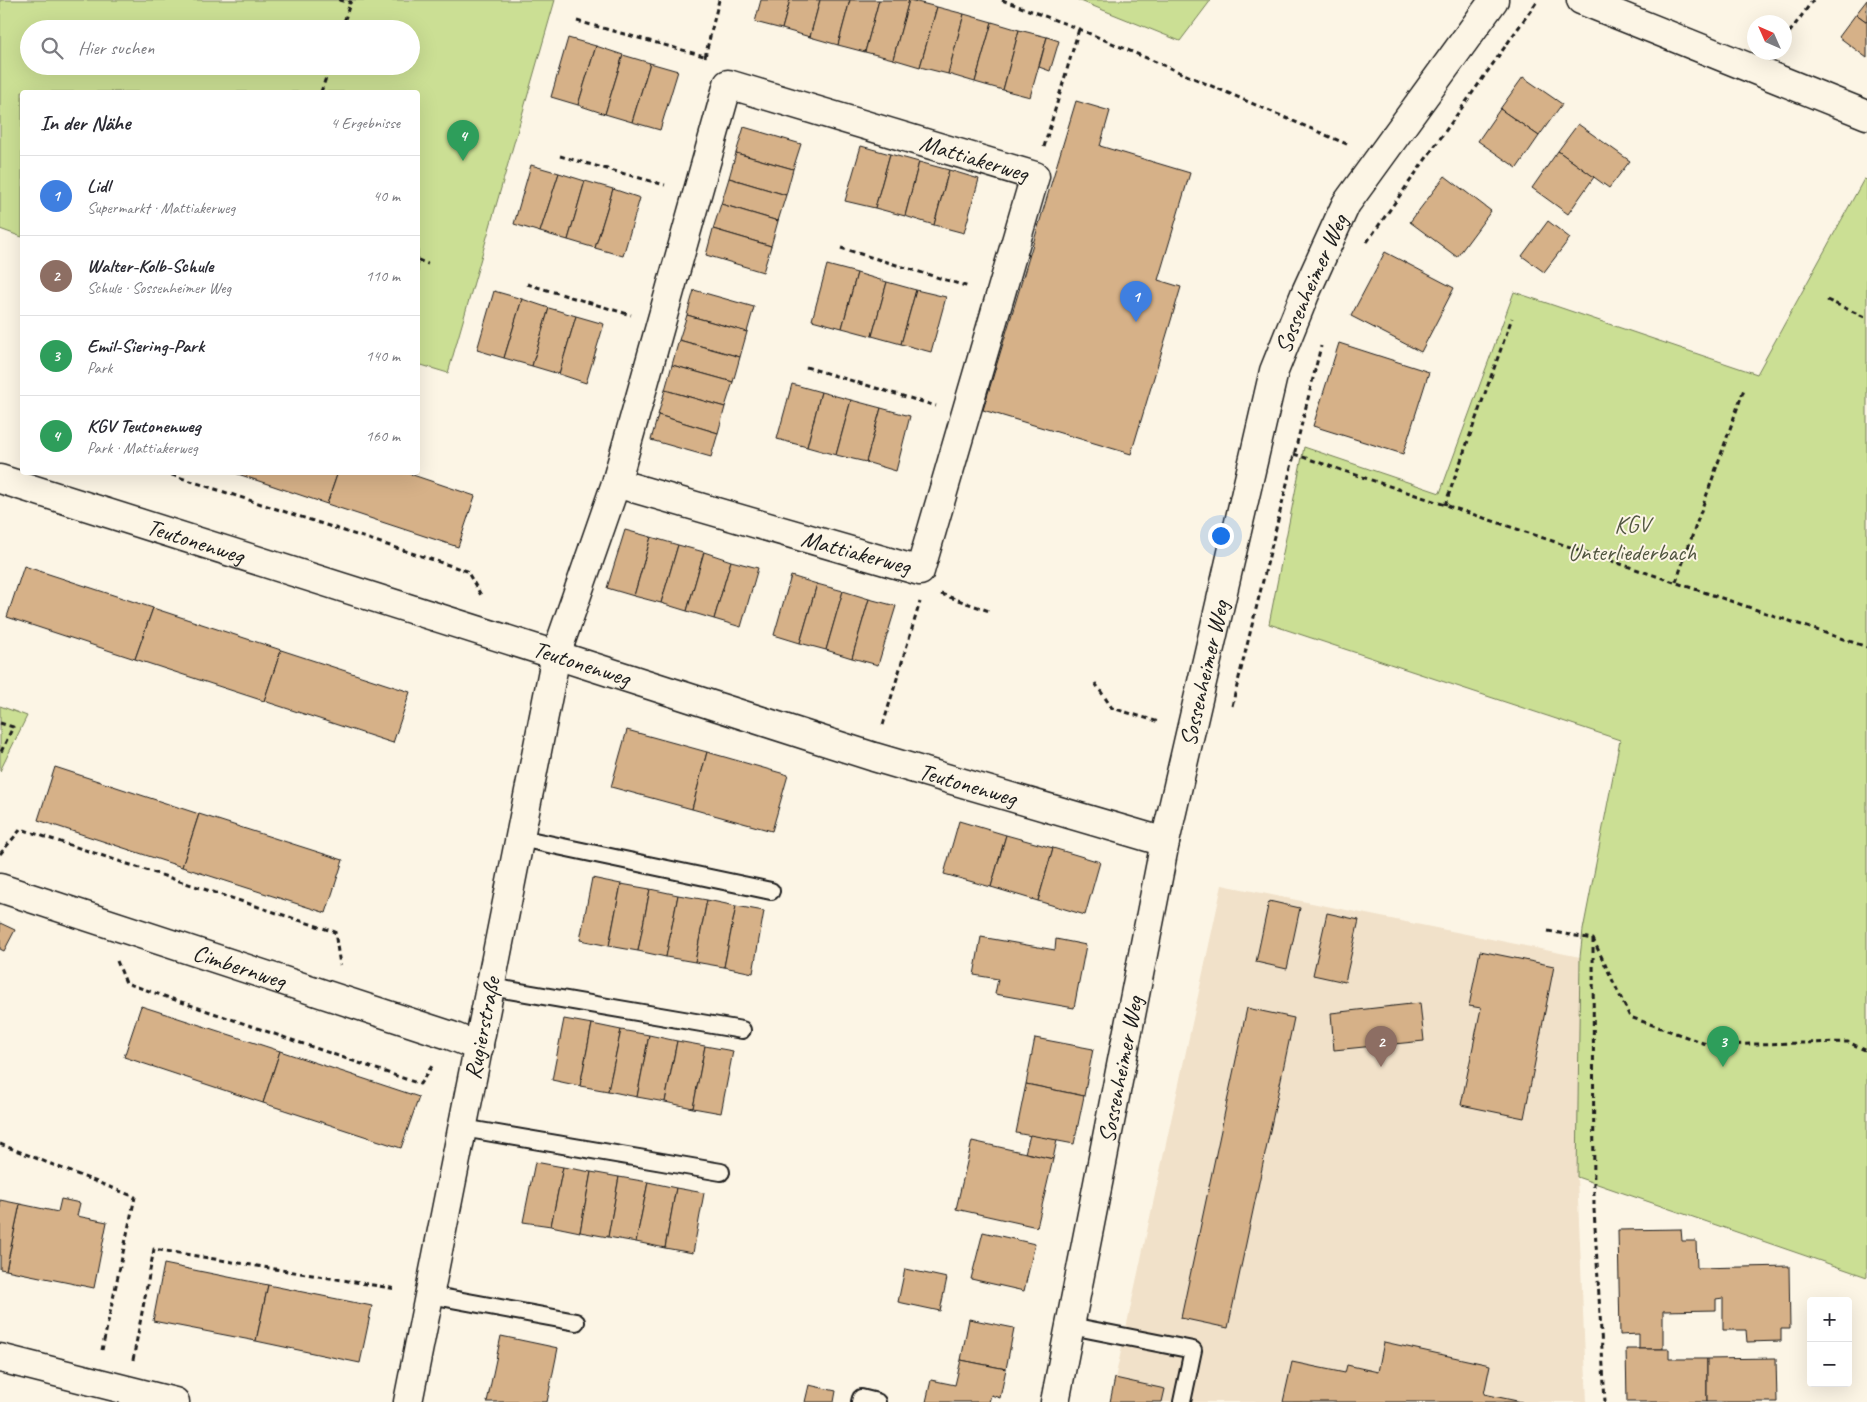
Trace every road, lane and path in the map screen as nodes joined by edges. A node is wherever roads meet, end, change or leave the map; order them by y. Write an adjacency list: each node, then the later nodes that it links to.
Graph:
1 (339, 0): 8 (path)
2 (719, 0): 13 (path)
3 (1002, 0): 11 (path)
4 (1494, 0): 19 (street, Sossenheimer Weg)
5 (1538, 0): 23 (path)
6 (1581, 0): 17 (street)
7 (1813, 0): 12 (path)
8 (351, 2): 9 (path)
9 (345, 20)
10 (577, 21): 13 (path)
11 (1079, 29): 19 (path); 20 (path)
12 (1792, 29)
13 (704, 56): 15 (path)
14 (327, 75): 16 (path)
15 (728, 84): 20 (street, Mattiakerweg); 21 (street)
16 (322, 90)
17 (1867, 115)
18 (560, 156): 21 (path)
19 (1379, 158): 50 (street, Sossenheimer Weg)
20 (1035, 176): 27 (street, Mattiakerweg)
21 (697, 194): 31 (street)
22 (841, 248): 27 (path)
23 (1363, 249)
24 (420, 261): 25 (path)
25 (428, 264)
26 (527, 284): 31 (path)
27 (1000, 296): 35 (street, Mattiakerweg)
28 (1827, 300): 30 (path)
29 (1512, 318): 40 (path)
30 (1867, 318)
31 (661, 324): 39 (street)
32 (1321, 345): 36 (path)
33 (806, 367): 35 (path)
34 (1744, 389): 42 (path)
35 (965, 415): 41 (street, Mattiakerweg)
36 (1294, 454): 40 (path); 48 (path)
37 (172, 475): 44 (path)
38 (0, 480): 44 (street, Teutonenweg)
39 (616, 483): 41 (street, Mattiakerweg); 46 (street)
40 (1445, 505): 42 (path)
41 (920, 571): 43 (path); 52 (path)
42 (1676, 582): 45 (path)
43 (989, 611)
44 (507, 639): 46 (street, Teutonenweg)
45 (1867, 646)
46 (556, 655): 52 (street, Teutonenweg); 53 (street, Rugierstraße)
47 (1094, 683): 50 (path)
48 (1231, 711)
49 (0, 723): 51 (path)
50 (1191, 731): 54 (street, Sossenheimer Weg)
51 (0, 754)
52 (874, 757): 54 (street, Teutonenweg)
53 (520, 838): 57 (lane); 61 (street, Rugierstraße)
54 (1165, 842): 72 (street, Sossenheimer Weg)
55 (0, 854): 62 (path)
56 (0, 888): 58 (street, Cimbernweg)
57 (771, 891)
58 (101, 921): 62 (street, Cimbernweg); 64 (path)
59 (1548, 931): 60 (path)
60 (1592, 939): 66 (path); 82 (path)
61 (491, 988): 63 (lane); 65 (street, Rugierstraße)
62 (346, 1002): 64 (street, Cimbernweg)
63 (742, 1030)
64 (452, 1036): 65 (street, Cimbernweg)
65 (479, 1046): 67 (street, Rugierstraße)
66 (1867, 1051)
67 (463, 1128): 69 (lane); 70 (street, Rugierstraße)
68 (0, 1144): 74 (path)
69 (720, 1172)
70 (430, 1295): 71 (lane); 75 (path); 77 (street, Rugierstraße)
71 (576, 1322)
72 (1071, 1326): 80 (street, Sossenheimer Weg); 81 (lane)
73 (0, 1358): 74 (street)
74 (94, 1382): 75 (street)
75 (127, 1390): 76 (street)
76 (175, 1402)
77 (408, 1402)
78 (860, 1402): 79 (lane)
79 (877, 1402)
80 (1055, 1402)
81 (1182, 1402)
82 (1605, 1402)

